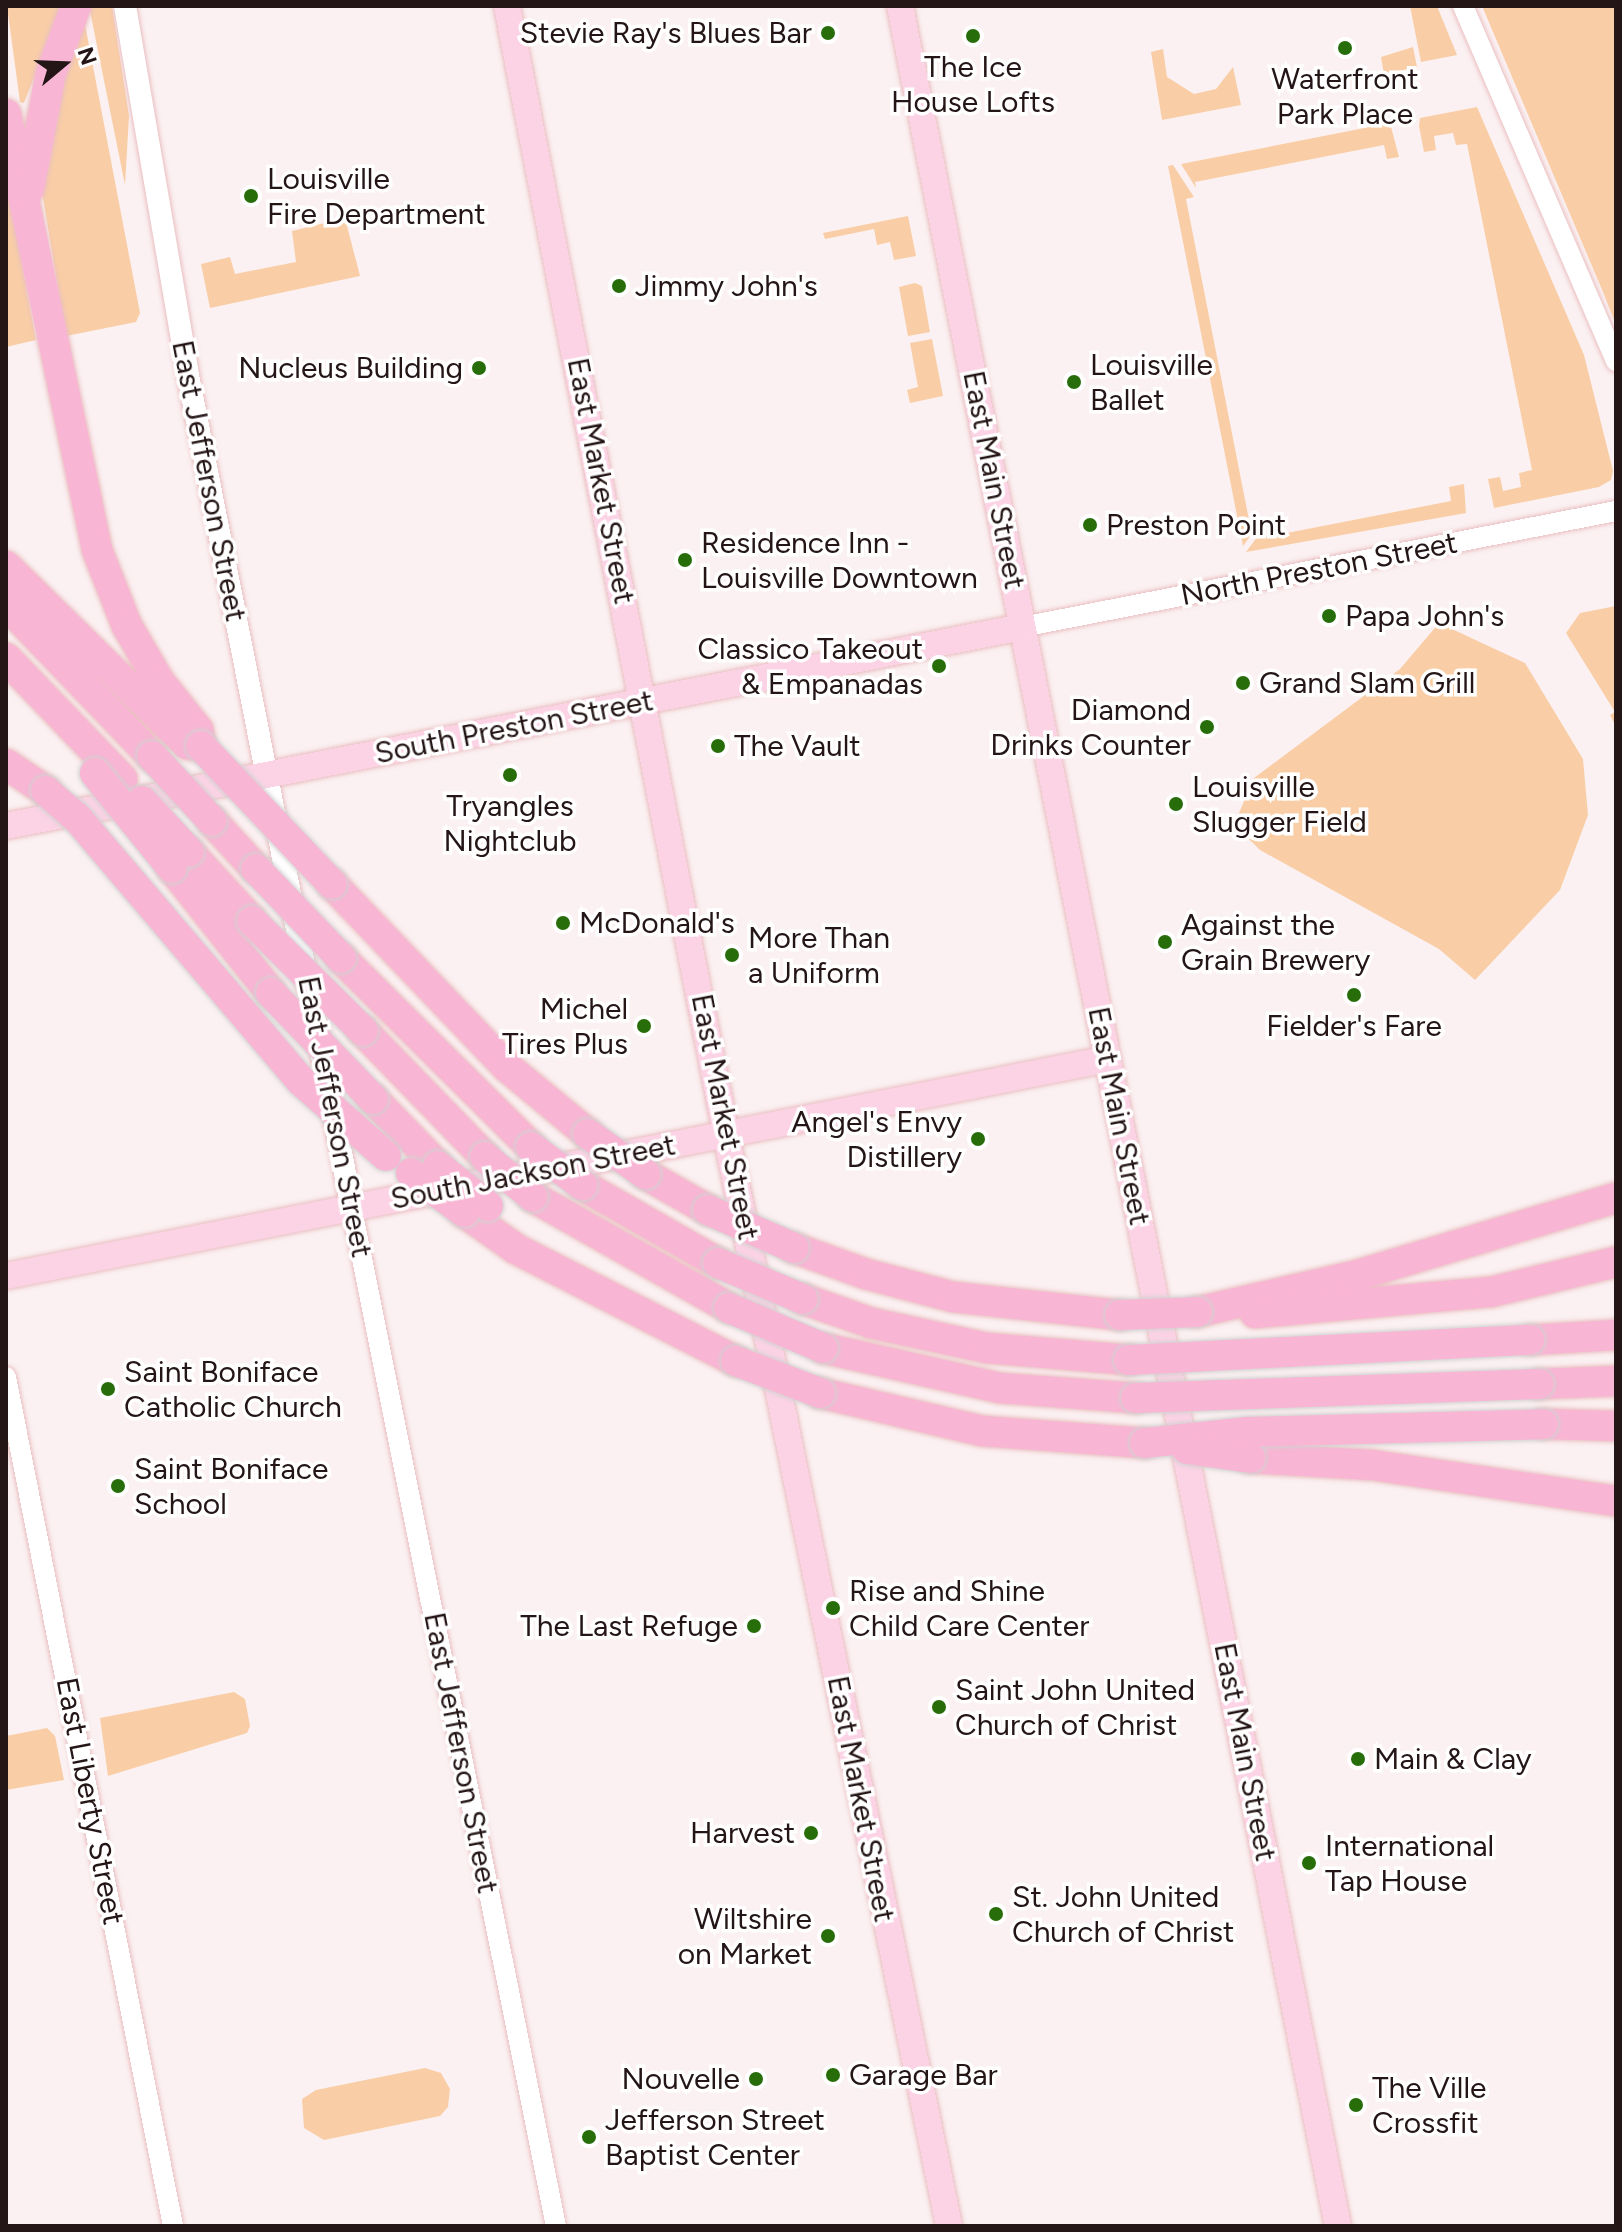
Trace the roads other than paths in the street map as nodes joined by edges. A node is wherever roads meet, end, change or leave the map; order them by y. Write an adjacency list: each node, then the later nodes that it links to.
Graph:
1 (76, 6): 7 (highway)
2 (125, 6): 17 (main road, East Jefferson Street)
3 (507, 6): 14 (main road, East Market Street)
4 (900, 6): 12 (main road, East Main Street)
5 (1463, 6): 8 (street)
6 (6, 114): 7 (highway)
7 (27, 203): 15 (highway)
8 (1616, 361)
9 (1616, 511): 12 (street, North Preston Street)
10 (6, 566): 15 (highway)
11 (6, 604): 28 (highway, bridge)
12 (1022, 627): 14 (main road, South Preston Street); 20 (main road, East Main Street)
13 (6, 658): 19 (highway, bridge)
14 (645, 701): 17 (main road, South Preston Street); 21 (main road, East Market Street)
15 (201, 746): 27 (highway, bridge)
16 (6, 764): 22 (highway, bridge)
17 (267, 776): 18 (main road, South Preston Street); 24 (main road, East Jefferson Street)
18 (6, 826)
19 (180, 860): 22 (highway, bridge); 30 (highway, bridge)
20 (1108, 1059): 21 (main road, South Jackson Street); 37 (main road, East Main Street)
21 (727, 1135): 24 (main road, South Jackson Street); 36 (main road, East Market Street)
22 (412, 1165): 32 (highway, bridge)
23 (1616, 1198): 27 (highway)
24 (352, 1209): 26 (main road, South Jackson Street); 35 (street, East Jefferson Street)
25 (1616, 1262): 27 (highway)
26 (6, 1276)
27 (1197, 1312)
28 (1616, 1335)
29 (6, 1377): 34 (street, East Liberty Street)
30 (1616, 1381)
31 (1616, 1426): 32 (highway, bridge)
32 (1145, 1443): 33 (highway, bridge)
33 (1616, 1501)
34 (173, 2226)
35 (556, 2226)
36 (949, 2226)
37 (1338, 2226)

